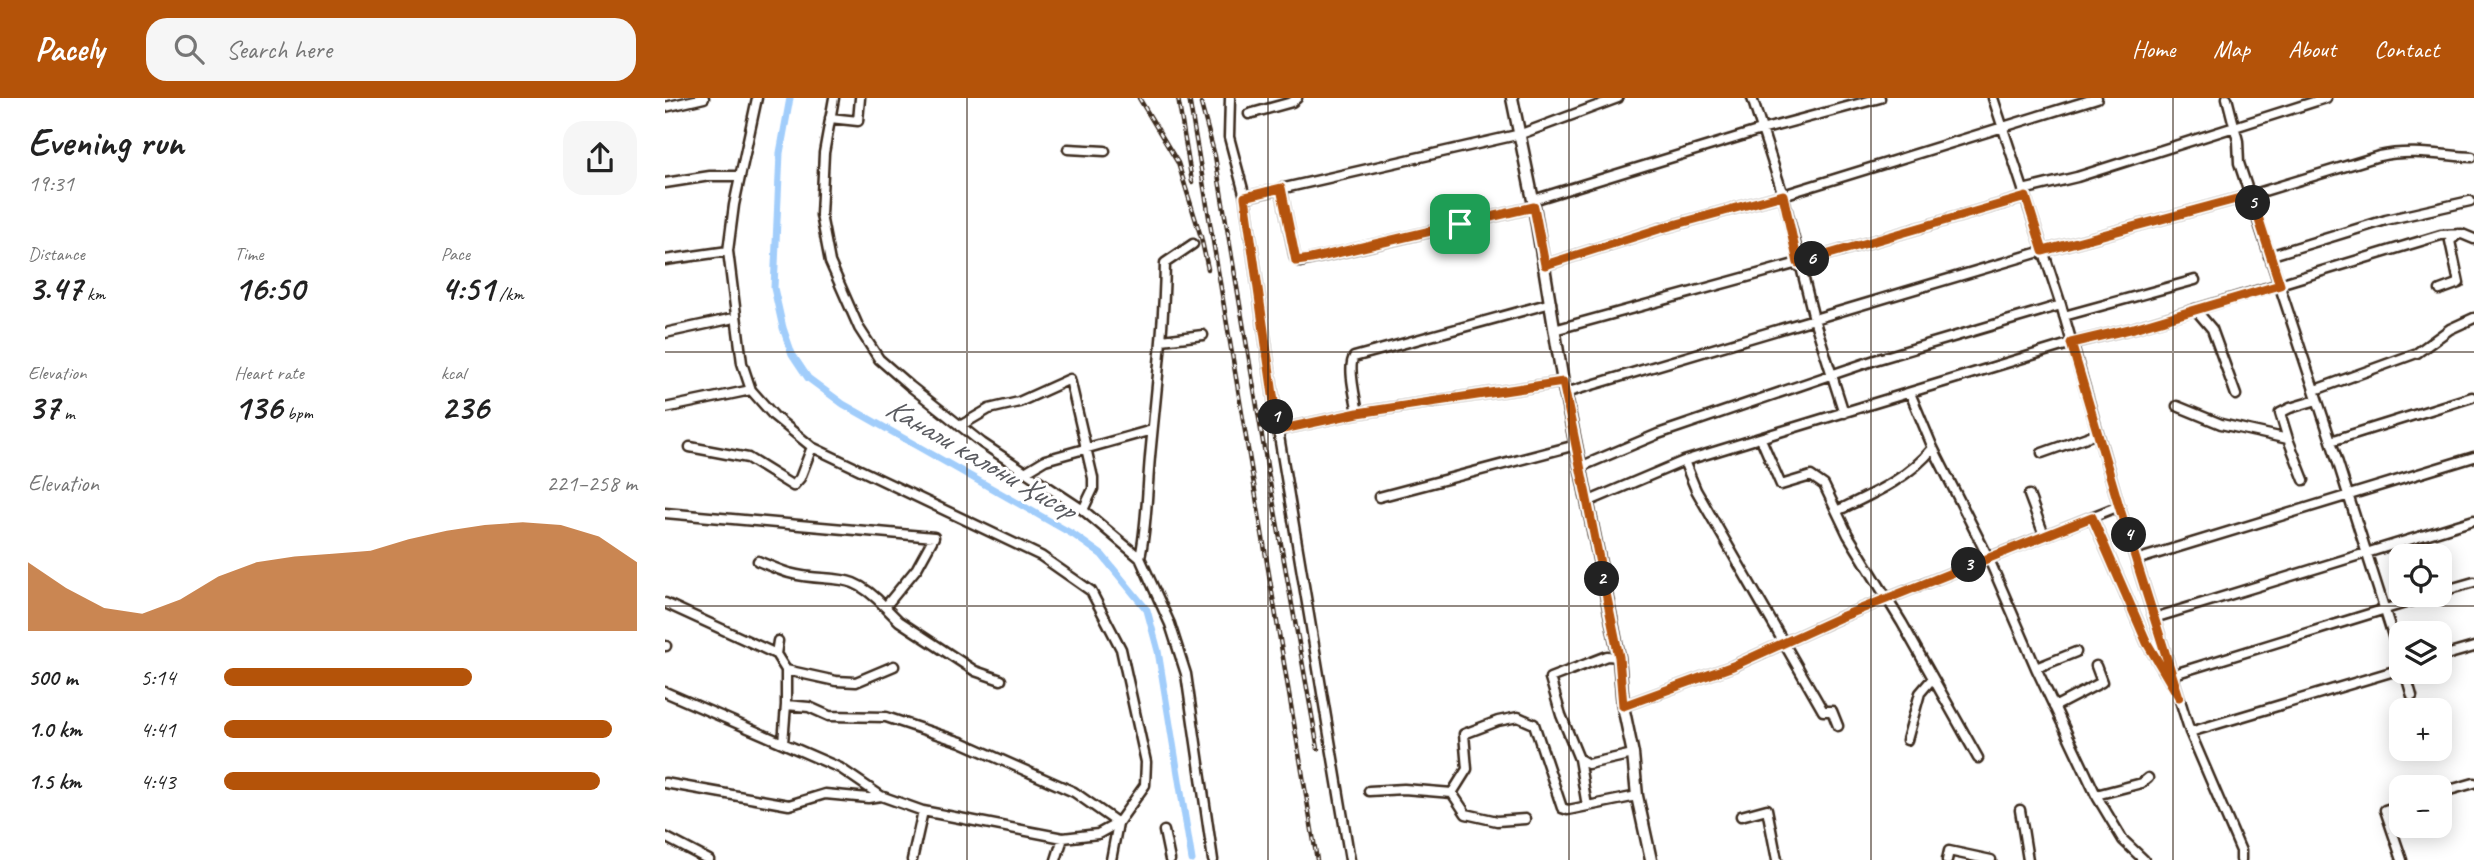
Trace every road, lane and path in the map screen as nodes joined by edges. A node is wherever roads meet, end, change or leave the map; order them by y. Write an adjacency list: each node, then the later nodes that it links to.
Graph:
1 (704, 98): 15 (street)
2 (757, 98): 25 (street)
3 (834, 98): 17 (street)
4 (860, 98): 17 (street)
5 (1230, 98): 31 (street)
6 (1297, 98): 16 (street)
7 (1512, 98): 21 (street)
8 (1618, 98): 21 (street)
9 (1752, 98): 20 (street)
10 (1880, 98): 20 (street)
11 (1993, 98): 18 (street)
12 (2097, 98): 18 (street)
13 (2227, 98): 19 (street)
14 (2326, 98): 19 (street)
15 (665, 107)
16 (1249, 114)
17 (831, 118): 71 (street)
18 (2002, 126): 28 (street); 29 (street)
19 (2234, 126): 28 (street); 30 (street)
20 (1762, 130): 29 (street); 33 (street)
21 (1521, 134): 27 (street); 33 (street)
22 (1068, 149): 23 (street)
23 (1105, 151)
24 (2472, 157): 30 (street)
25 (740, 176): 26 (street); 37 (street)
26 (665, 183)
27 (1281, 188): 31 (street); 33 (street)
28 (2025, 193): 38 (street); 41 (street)
29 (1783, 195): 41 (street); 42 (street)
30 (2251, 195): 38 (street); 39 (street)
31 (1245, 197): 73 (street)
32 (2470, 201): 39 (street)
33 (1534, 203): 42 (street)
34 (2458, 234): 35 (street); 44 (street); 45 (street)
35 (2474, 239)
36 (1193, 244): 56 (street)
37 (728, 251): 40 (street); 50 (street)
38 (2043, 251): 47 (street); 52 (street)
39 (2269, 256): 44 (street)
40 (665, 260)
41 (1798, 263): 52 (street); 53 (street)
42 (1545, 265): 46 (street)
43 (2195, 281): 49 (street)
44 (2280, 285): 48 (street); 61 (street)
45 (2440, 290)
46 (1551, 303): 53 (street); 69 (street)
47 (2061, 305): 49 (street); 58 (street)
48 (2195, 309): 57 (street); 64 (street)
49 (2064, 316): 57 (street)
50 (734, 318): 54 (street); 60 (street)
51 (2474, 318): 61 (street)
52 (1814, 319): 58 (street); 62 (street)
53 (1554, 330): 59 (street)
54 (665, 333)
55 (1203, 335): 56 (street)
56 (1162, 340): 72 (street)
57 (2071, 343): 63 (street); 74 (street)
58 (1832, 375): 70 (street); 86 (street)
59 (1563, 382): 62 (street); 69 (street)
60 (751, 390): 68 (street); 80 (street)
61 (2315, 390): 66 (street)
62 (1565, 393): 78 (street)
63 (1910, 393): 70 (street); 81 (street)
64 (2236, 395)
65 (2472, 397): 77 (street)
66 (2317, 400): 76 (street); 77 (street)
67 (2177, 406): 76 (street)
68 (665, 408)
69 (1358, 413): 73 (street)
70 (1845, 413): 75 (street)
71 (960, 426): 82 (street); 87 (street)
72 (1152, 430): 82 (street); 102 (street)
73 (1278, 430): 168 (street)
74 (2098, 433): 83 (street); 93 (street)
75 (1761, 439): 85 (street); 95 (street)
76 (2288, 439): 88 (street)
77 (2332, 440): 90 (street)
78 (1576, 444): 86 (street); 91 (street)
79 (690, 447): 80 (street)
80 (812, 447): 157 (street)
81 (1933, 448): 95 (street); 101 (street)
82 (1085, 450): 87 (street); 94 (street)
83 (2042, 453)
84 (2474, 457): 90 (street)
85 (1684, 461): 92 (street); 115 (street)
86 (1580, 467): 92 (street)
87 (1024, 472): 94 (street)
88 (2304, 480)
89 (2029, 495): 99 (street)
90 (2348, 496): 100 (street); 103 (street)
91 (1379, 497)
92 (1587, 502): 120 (street)
93 (2119, 506): 97 (street); 103 (street)
94 (1083, 510): 102 (street)
95 (1837, 511): 107 (street)
96 (665, 513): 109 (street)
97 (2092, 517): 99 (street); 132 (street)
98 (2474, 520): 100 (street)
99 (2044, 536): 101 (street)
100 (2366, 553): 111 (street); 112 (street)
101 (1988, 557): 107 (street); 123 (street)
102 (1140, 558): 167 (street)
103 (2137, 559): 112 (street)
104 (758, 561): 109 (street)
105 (2474, 582): 106 (street)
106 (2452, 588)
107 (1887, 600): 115 (street); 127 (street)
108 (665, 603): 119 (street)
109 (885, 607): 128 (street)
110 (2393, 607): 111 (street)
111 (2384, 610): 113 (street); 126 (street)
112 (2154, 618): 126 (street)
113 (2389, 625)
114 (778, 641): 119 (street)
115 (1783, 644): 134 (street); 136 (street)
116 (2474, 647): 118 (street)
117 (2076, 652): 123 (street)
118 (2452, 653)
119 (776, 654): 124 (street)
120 (1619, 657): 134 (street); 142 (street)
121 (894, 666): 124 (street)
122 (2096, 666): 135 (street)
123 (2036, 668): 135 (street)
124 (786, 670): 133 (street)
125 (2389, 674): 137 (street)
126 (2171, 675): 132 (street)
127 (1932, 679): 138 (street); 141 (street)
128 (1001, 680)
129 (2408, 684): 131 (street)
130 (665, 692): 139 (street)
131 (2412, 695)
132 (2179, 697): 137 (street)
133 (786, 705): 139 (street); 157 (street)
134 (1623, 706): 140 (street)
135 (2054, 707): 149 (street)
136 (1838, 726)
137 (2190, 732): 175 (street)
138 (1907, 740)
139 (783, 743): 150 (street)
140 (1633, 754): 142 (street); 151 (street)
141 (1978, 758)
142 (1579, 759): 152 (street)
143 (2148, 778): 149 (street)
144 (665, 783): 150 (street)
145 (2474, 783): 146 (street)
146 (2452, 789)
147 (1369, 791): 148 (street)
148 (1452, 793): 152 (street); 156 (street)
149 (2096, 795): 174 (street)
150 (881, 796): 154 (street)
151 (1637, 796): 152 (street); 169 (street)
152 (1587, 806)
153 (2020, 810): 173 (street)
154 (923, 811): 160 (street); 163 (street)
155 (1741, 816): 170 (street)
156 (1525, 819)
157 (1118, 823): 160 (street); 165 (street)
158 (1164, 831): 166 (street)
159 (665, 837): 162 (street)
160 (1063, 838): 164 (street)
161 (2395, 838): 176 (street)
162 (709, 860)
163 (912, 860)
164 (1056, 860)
165 (1111, 860)
166 (1170, 860)
167 (1213, 860)
168 (1350, 860)
169 (1651, 860)
170 (1777, 860)
171 (1947, 860): 172 (street)
172 (1991, 860)
173 (2028, 860)
174 (2144, 860)
175 (2241, 860)
176 (2402, 860)

